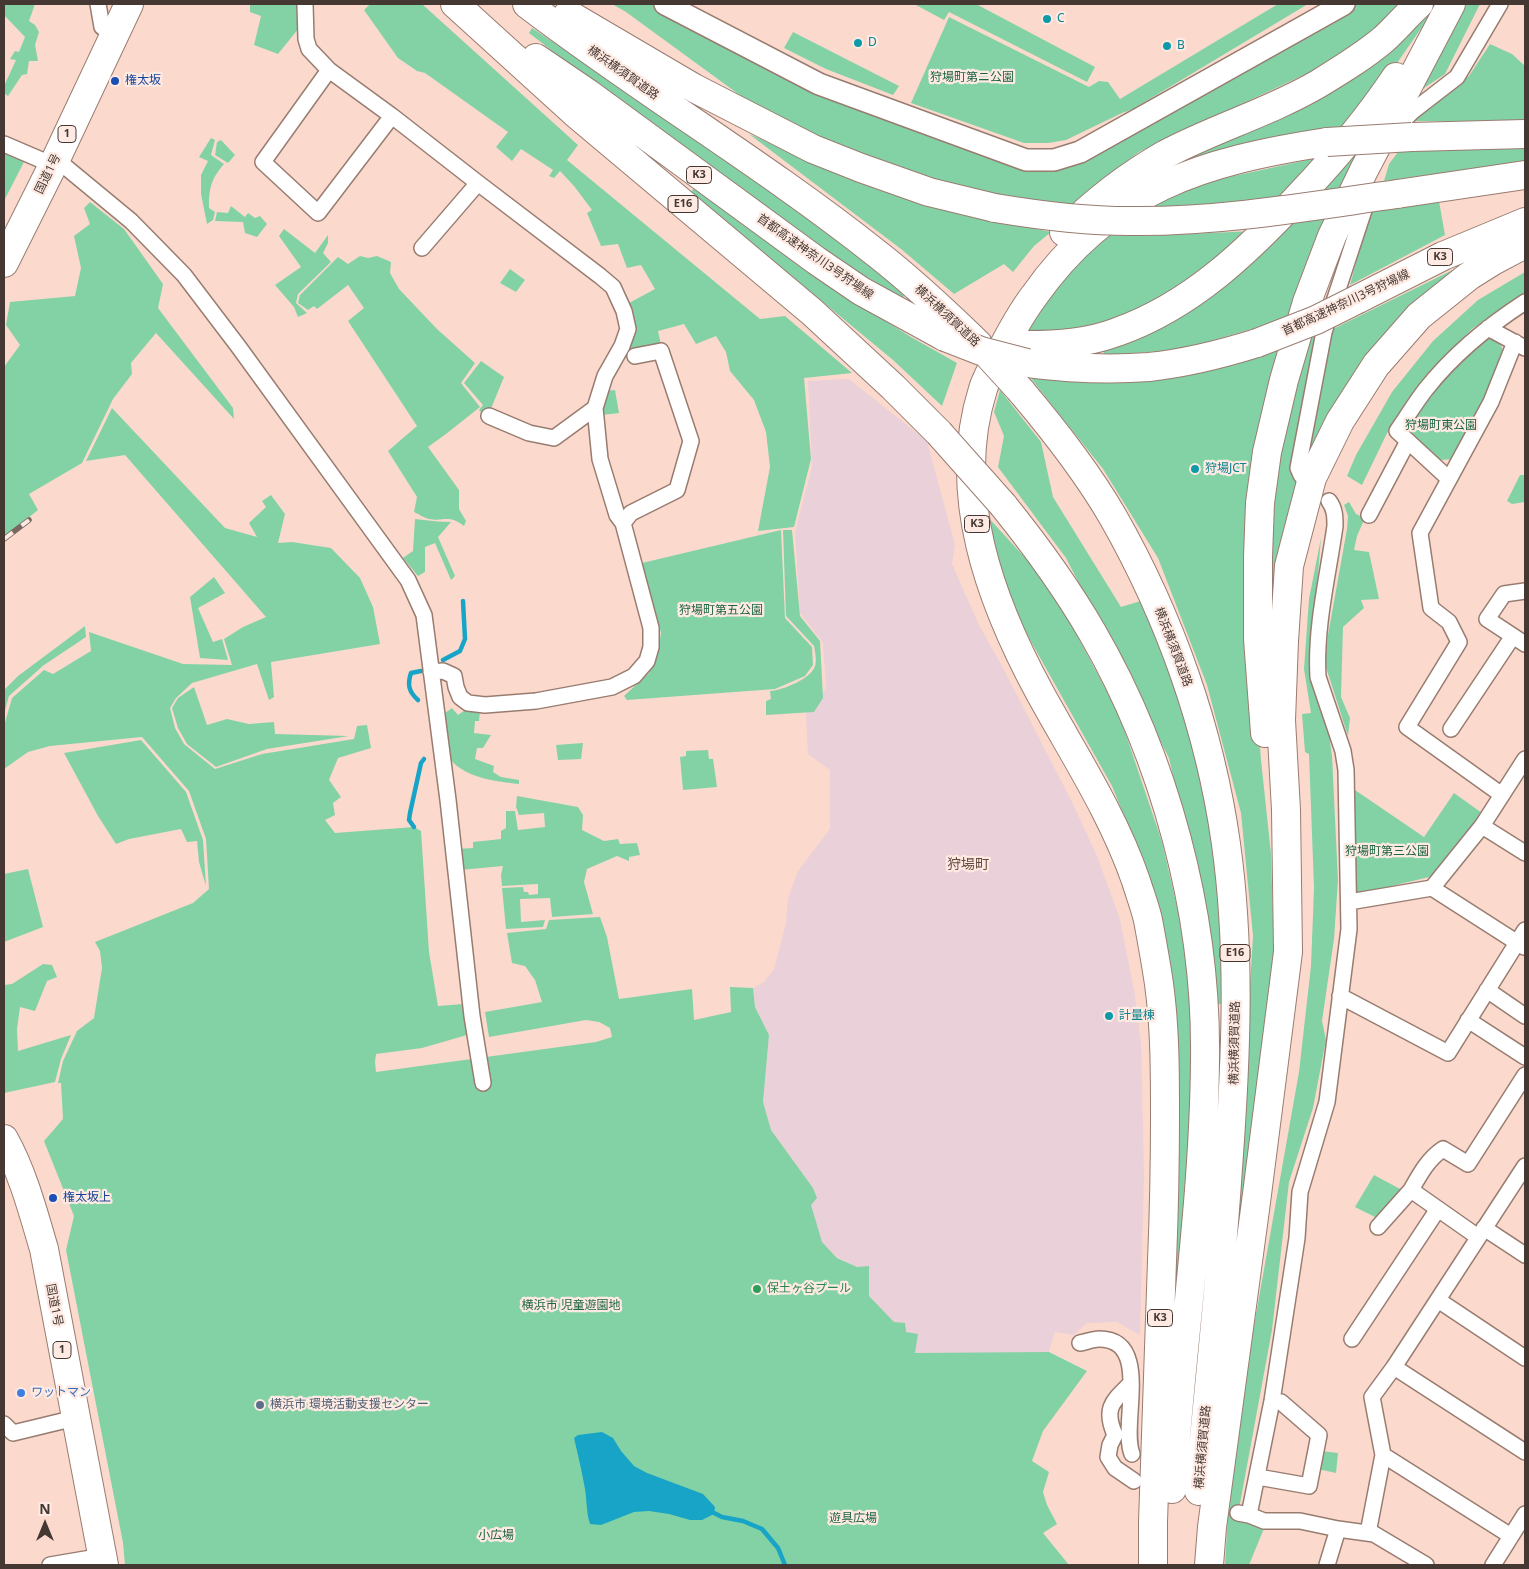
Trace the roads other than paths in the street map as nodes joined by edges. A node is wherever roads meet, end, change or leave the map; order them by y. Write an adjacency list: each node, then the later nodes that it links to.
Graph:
1 (98, 4): 13 (street)
2 (129, 4): 13 (highway, 国道1号 / 1)
3 (305, 4): 14 (street)
4 (457, 4): 28 (highway, 首都高速神奈川3号狩場線 / K3); 87 (highway, E16, bridge)
5 (527, 4): 88 (highway, 横浜横須賀道路 / E16, bridge)
6 (549, 4): 19 (highway, bridge)
7 (665, 4): 8 (street)
8 (1344, 4)
9 (1419, 4): 30 (highway)
10 (1446, 4): 28 (highway)
11 (1451, 4): 55 (highway)
12 (1500, 4): 35 (street)
13 (115, 34): 18 (highway, 国道1号 / 1)
14 (329, 70): 15 (street); 15 (street)
15 (392, 116): 20 (street)
16 (1525, 134): 30 (highway, K3, bridge)
17 (4, 144): 18 (street)
18 (54, 162): 24 (highway, 国道1号 / 1); 41 (street)
19 (1525, 175)
20 (478, 183): 23 (street); 31 (street)
21 (1525, 222): 28 (highway, 首都高速神奈川3号狩場線 / K3, bridge)
22 (1525, 244): 55 (highway)
23 (422, 248)
24 (4, 263)
25 (1525, 302): 26 (street)
26 (1488, 328): 27 (street); 33 (street)
27 (1520, 345): 34 (street)
28 (1027, 354)
29 (635, 356): 38 (street)
30 (984, 384): 86 (highway, K3)
31 (595, 408): 32 (street); 38 (street)
32 (490, 416)
33 (1408, 441): 34 (street); 37 (street)
34 (1449, 479): 44 (street)
35 (1307, 482)
36 (1329, 501): 48 (street)
37 (1369, 515)
38 (623, 523): 41 (street)
39 (1525, 592): 40 (street)
40 (1519, 640): 42 (street)
41 (431, 672): 57 (street)
42 (1451, 729)
43 (1525, 760): 44 (street)
44 (1502, 795): 45 (street)
45 (1482, 826): 46 (street); 47 (street)
46 (1525, 854)
47 (1432, 888): 48 (street); 49 (street)
48 (1349, 902): 51 (street)
49 (1522, 940): 50 (street)
50 (1487, 990): 52 (street); 53 (street)
51 (1340, 996): 53 (street); 71 (street)
52 (1525, 1016)
53 (1468, 1020): 54 (street)
54 (1525, 1057)
55 (1273, 1068): 89 (highway)
56 (1525, 1075): 60 (street)
57 (483, 1083)
58 (4, 1139): 72 (highway, 国道1号 / 1)
59 (1525, 1166): 63 (street)
60 (1411, 1190): 61 (street); 62 (street)
61 (1438, 1209): 63 (street); 66 (street)
62 (1378, 1227)
63 (1481, 1233): 64 (street); 65 (street)
64 (1525, 1255)
65 (1438, 1300): 68 (street); 69 (street)
66 (1352, 1340)
67 (1080, 1343): 70 (street)
68 (1525, 1358)
69 (1394, 1367): 74 (street); 76 (street)
70 (1131, 1383): 75 (street); 78 (street)
71 (1272, 1401): 77 (street); 77 (street)
72 (75, 1418): 73 (street); 84 (highway, 国道1号 / 1)
73 (4, 1424)
74 (1525, 1452)
75 (1132, 1454)
76 (1383, 1455): 81 (street); 82 (street)
77 (1258, 1477): 80 (street)
78 (1134, 1481)
79 (1524, 1519): 82 (street)
80 (1338, 1529): 81 (street); 90 (street)
81 (1368, 1533): 83 (street)
82 (1511, 1536): 92 (street)
83 (1402, 1559): 91 (street)
84 (104, 1561): 85 (street)
85 (50, 1565)
86 (1153, 1565)
87 (1168, 1565)
88 (1193, 1565)
89 (1208, 1565)
90 (1327, 1565)
91 (1426, 1565)
92 (1493, 1565)

